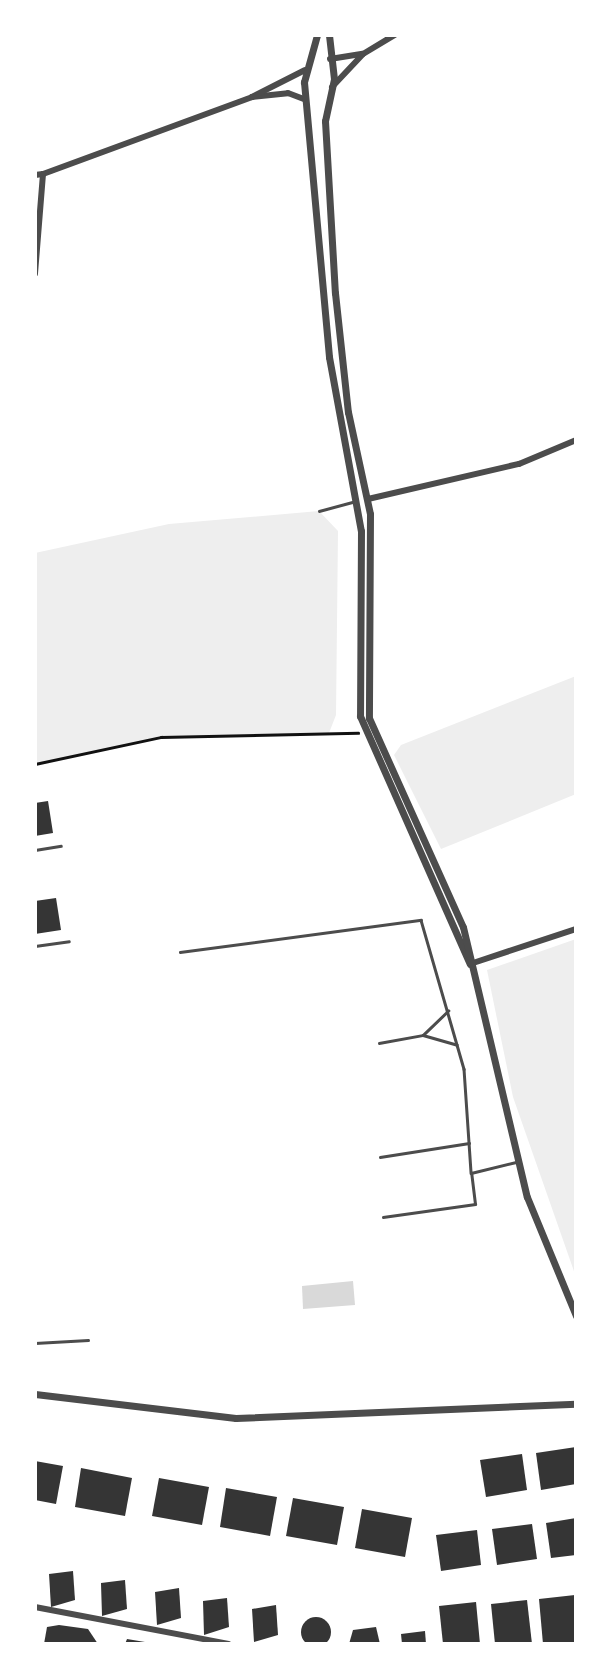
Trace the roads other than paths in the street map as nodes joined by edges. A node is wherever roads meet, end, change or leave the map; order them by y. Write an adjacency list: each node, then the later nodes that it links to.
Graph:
1 (317, 35): 5 (street)
2 (329, 35): 6 (street)
3 (394, 35): 4 (street)
4 (363, 54): 6 (street); 8 (street)
5 (312, 58): 6 (street); 7 (street)
6 (330, 60): 8 (street)
7 (305, 70): 9 (street); 10 (street)
8 (332, 87): 11 (street)
9 (252, 97): 10 (street); 12 (street)
10 (306, 100): 11 (street); 16 (street)
11 (327, 101): 15 (street)
12 (39, 174): 13 (street)
13 (35, 274)
14 (576, 439): 15 (street)
15 (368, 499): 16 (street); 24 (street)
16 (358, 501): 17 (lane); 24 (street)
17 (318, 511)
18 (61, 846): 19 (lane)
19 (35, 850)
20 (576, 929): 24 (street)
21 (69, 941): 22 (lane)
22 (35, 946)
23 (180, 953): 25 (lane)
24 (470, 964): 31 (street)
25 (448, 1011): 26 (lane); 28 (lane)
26 (423, 1035): 27 (lane); 28 (lane)
27 (379, 1043)
28 (458, 1046): 29 (lane)
29 (469, 1143): 30 (lane); 32 (lane)
30 (380, 1157)
31 (517, 1162): 32 (lane); 34 (street)
32 (471, 1173): 33 (lane)
33 (383, 1217)
34 (576, 1316)
35 (88, 1340): 36 (lane)
36 (35, 1343)
37 (35, 1394): 38 (street)
38 (576, 1404)
39 (35, 1607): 40 (street)
40 (229, 1644)

